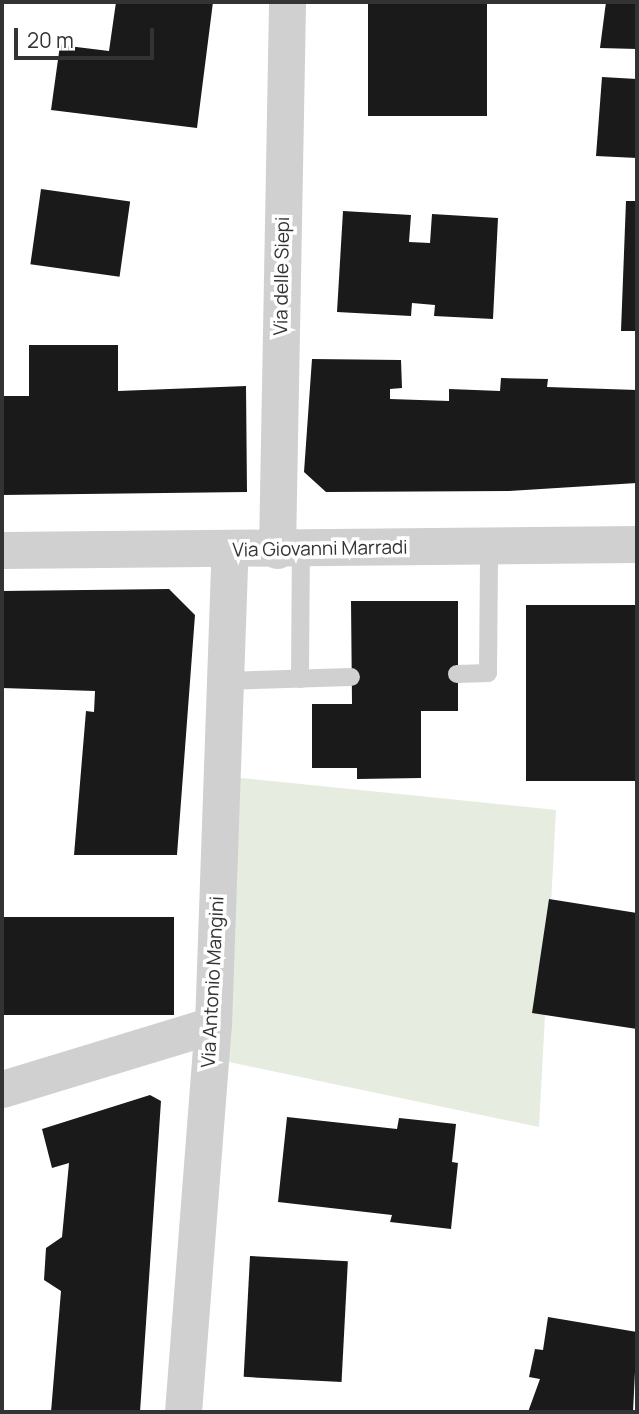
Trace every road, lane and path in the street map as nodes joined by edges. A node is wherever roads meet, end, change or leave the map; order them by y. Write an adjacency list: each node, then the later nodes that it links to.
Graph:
1 (288, 2): 6 (street, Via delle Siepi)
2 (637, 544): 3 (street, Via Giovanni Marradi)
3 (489, 546): 6 (street, Via Giovanni Marradi); 7 (lane)
4 (2, 550): 5 (street, Via Giovanni Marradi)
5 (230, 550): 6 (street, Via Giovanni Marradi); 10 (street, Via Antonio Mangini)
6 (289, 550): 9 (lane)
7 (457, 674)
8 (351, 677): 9 (lane)
9 (300, 679): 10 (lane)
10 (226, 681): 11 (street, Via Antonio Mangini)
11 (213, 1025): 12 (street); 13 (street, Via Antonio Mangini)
12 (2, 1089)
13 (183, 1412)

